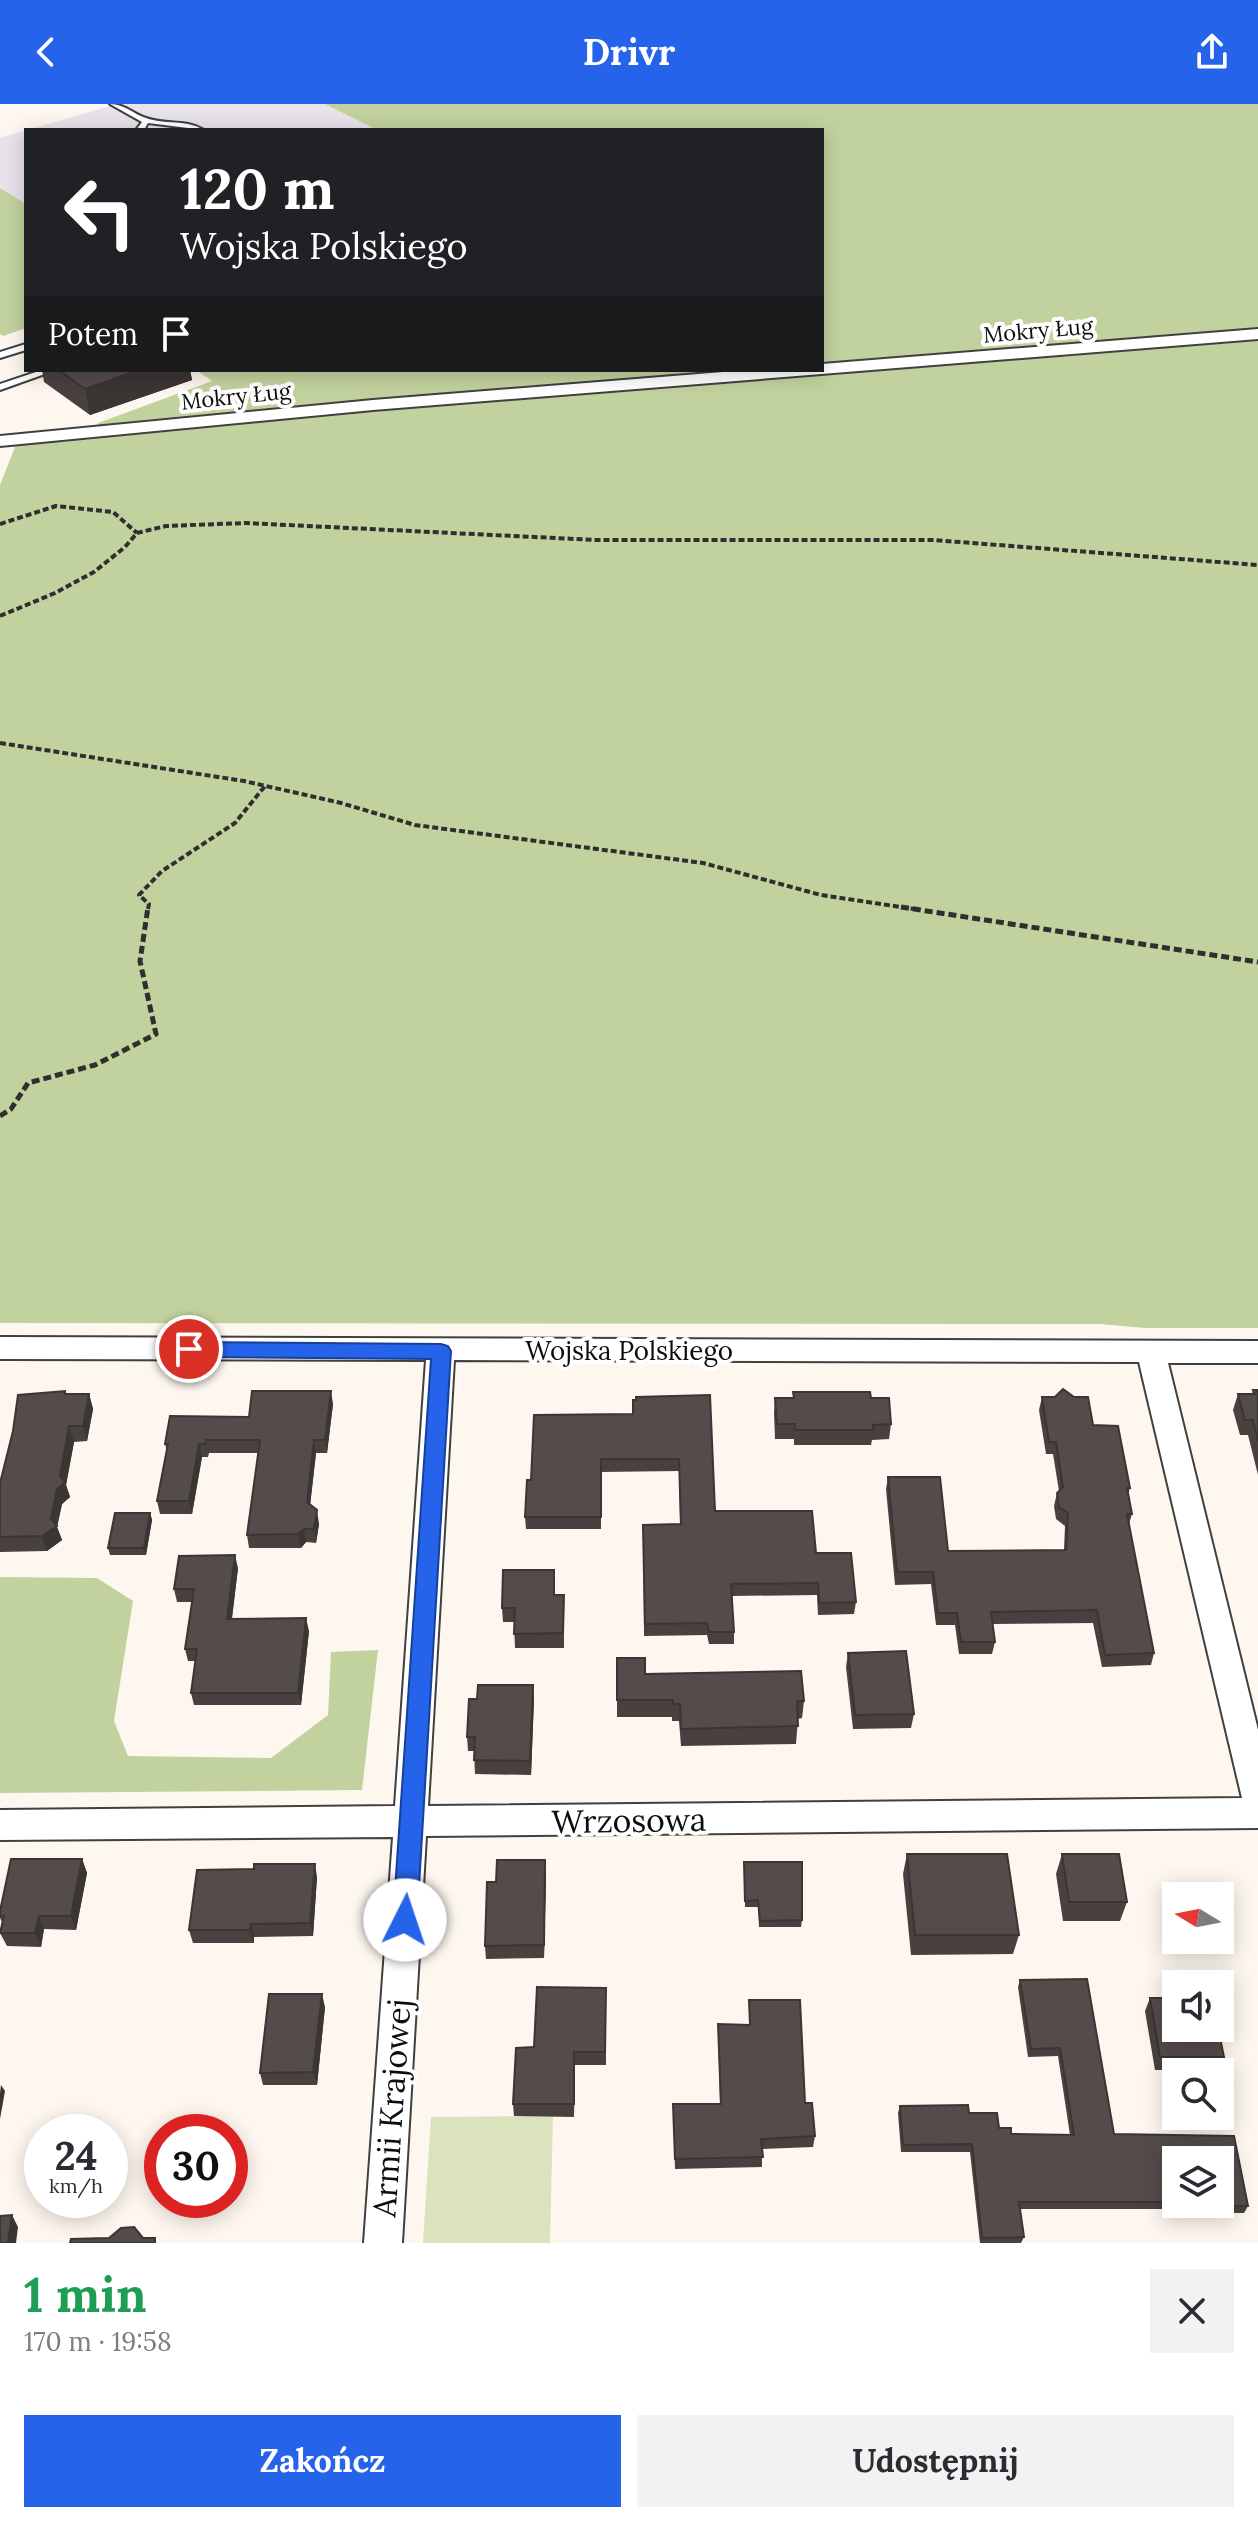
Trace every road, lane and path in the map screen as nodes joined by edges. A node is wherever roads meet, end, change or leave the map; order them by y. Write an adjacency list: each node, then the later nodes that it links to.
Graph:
1 (114, 104): 2 (lane)
2 (146, 121): 3 (lane); 4 (lane)
3 (141, 128)
4 (195, 128)
5 (1258, 334): 8 (street, Mokry Ług)
6 (24, 348): 7 (lane)
7 (0, 355)
8 (824, 369)
9 (45, 372): 11 (lane)
10 (787, 372): 12 (street, Mokry Ług)
11 (0, 387)
12 (0, 441)
13 (0, 524): 14 (path)
14 (137, 533): 15 (path); 16 (path)
15 (1258, 565)
16 (0, 616)
17 (0, 743): 18 (path)
18 (265, 786): 19 (path); 20 (path)
19 (1258, 962)
20 (0, 1116)
21 (0, 1348): 22 (street, Wojska Polskiego)
22 (441, 1351): 23 (street, Wojska Polskiego); 27 (street, Armii Krajowej)
23 (1151, 1352): 24 (street, Wojska Polskiego); 25 (street)
24 (1258, 1352)
25 (1258, 1797)
26 (1258, 1813): 27 (street, Wrzosowa)
27 (412, 1824): 28 (street, Wrzosowa); 29 (street, Armii Krajowej)
28 (0, 1825)
29 (383, 2243)

